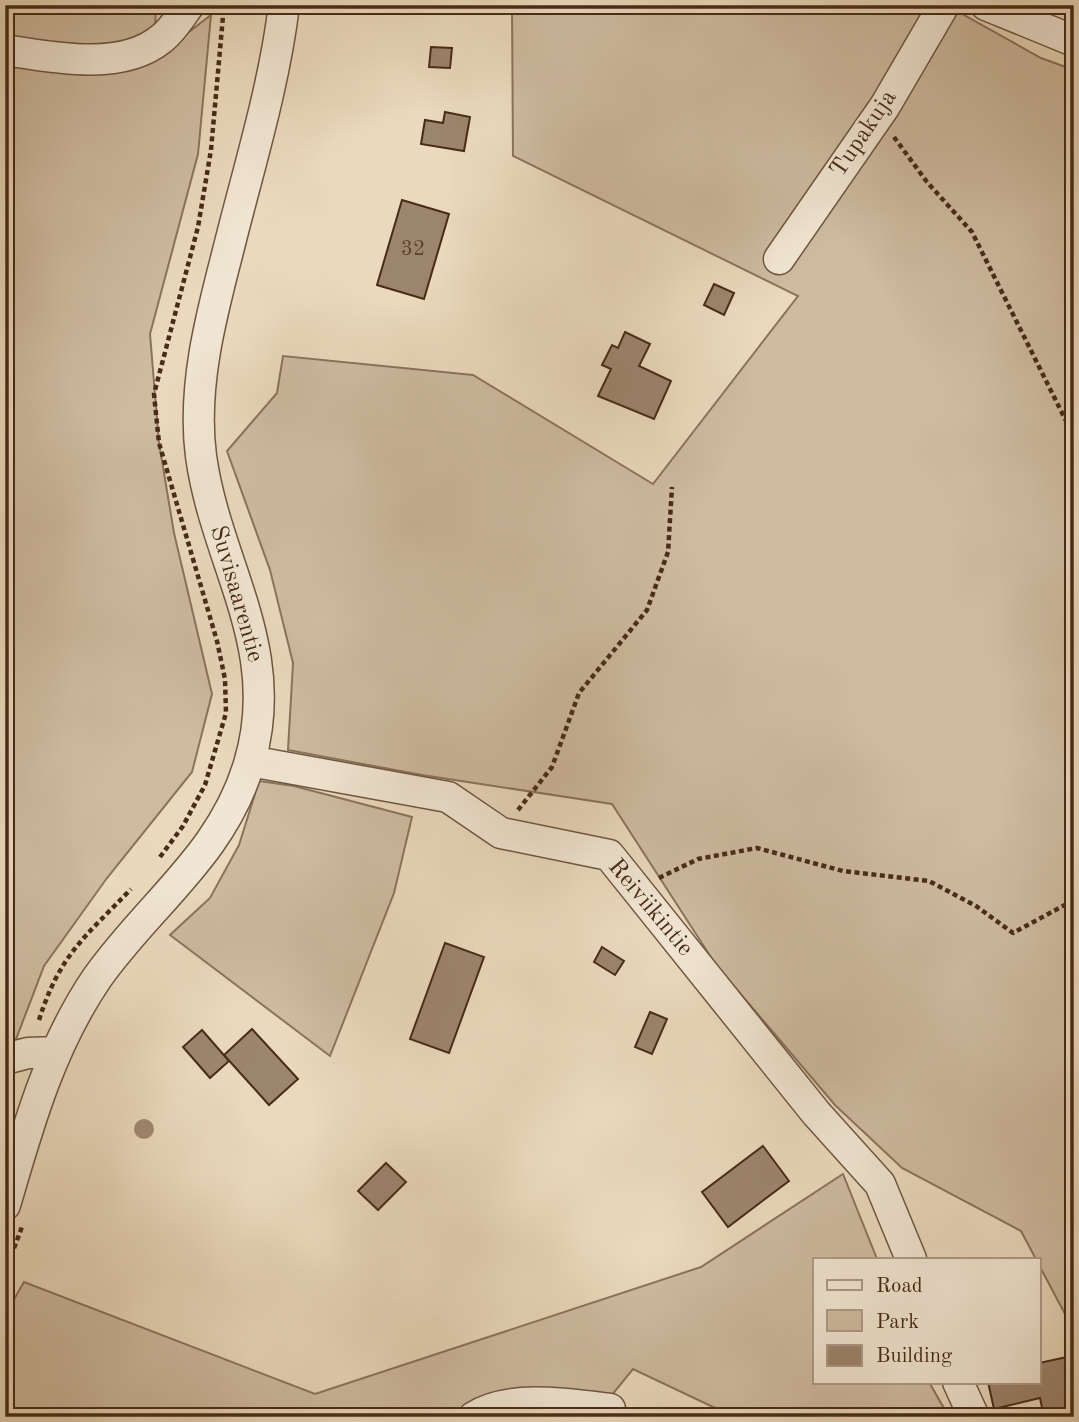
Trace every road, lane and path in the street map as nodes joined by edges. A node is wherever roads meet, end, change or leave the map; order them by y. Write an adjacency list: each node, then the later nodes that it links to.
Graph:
1 (189, 5): 7 (street)
2 (224, 5): 14 (path)
3 (284, 5): 12 (street, Suvisaarentie)
4 (944, 5): 8 (street, Tupakuja)
5 (986, 5): 6 (street)
6 (1074, 41)
7 (5, 50)
8 (885, 106): 9 (street, Tupakuja); 10 (path)
9 (779, 260)
10 (1074, 437)
11 (672, 487): 13 (path)
12 (250, 761): 13 (street, Reiviikintie); 18 (street, Suvisaarentie)
13 (501, 833): 16 (street, Reiviikintie)
14 (153, 866)
15 (136, 884): 18 (path)
16 (637, 890): 17 (path); 20 (street, Reiviikintie)
17 (1074, 900)
18 (30, 1055): 19 (street, Suvisaarentie)
19 (15, 1213): 21 (path)
20 (911, 1258)
21 (5, 1272)
22 (959, 1384): 25 (street)
23 (610, 1409): 24 (street)
24 (474, 1417)
25 (974, 1417)

